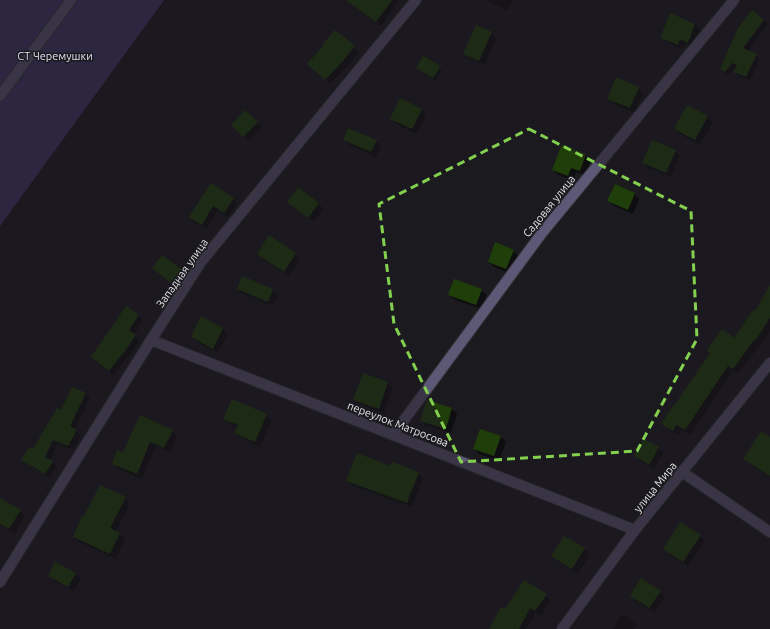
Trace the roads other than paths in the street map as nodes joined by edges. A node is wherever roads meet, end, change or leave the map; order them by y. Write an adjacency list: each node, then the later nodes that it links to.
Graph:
1 (71, 0): 4 (street)
2 (416, 0): 5 (street, Западная улица)
3 (734, 0): 7 (street, Садовая улица)
4 (0, 96)
5 (151, 340): 7 (street, переулок Матросова); 11 (street, Западная улица)
6 (770, 363): 8 (street, улица Мира)
7 (393, 435): 9 (street, переулок Матросова)
8 (682, 472): 9 (street, улица Мира); 10 (street)
9 (635, 530): 12 (street, улица Мира)
10 (770, 532)
11 (0, 582)
12 (562, 629)

